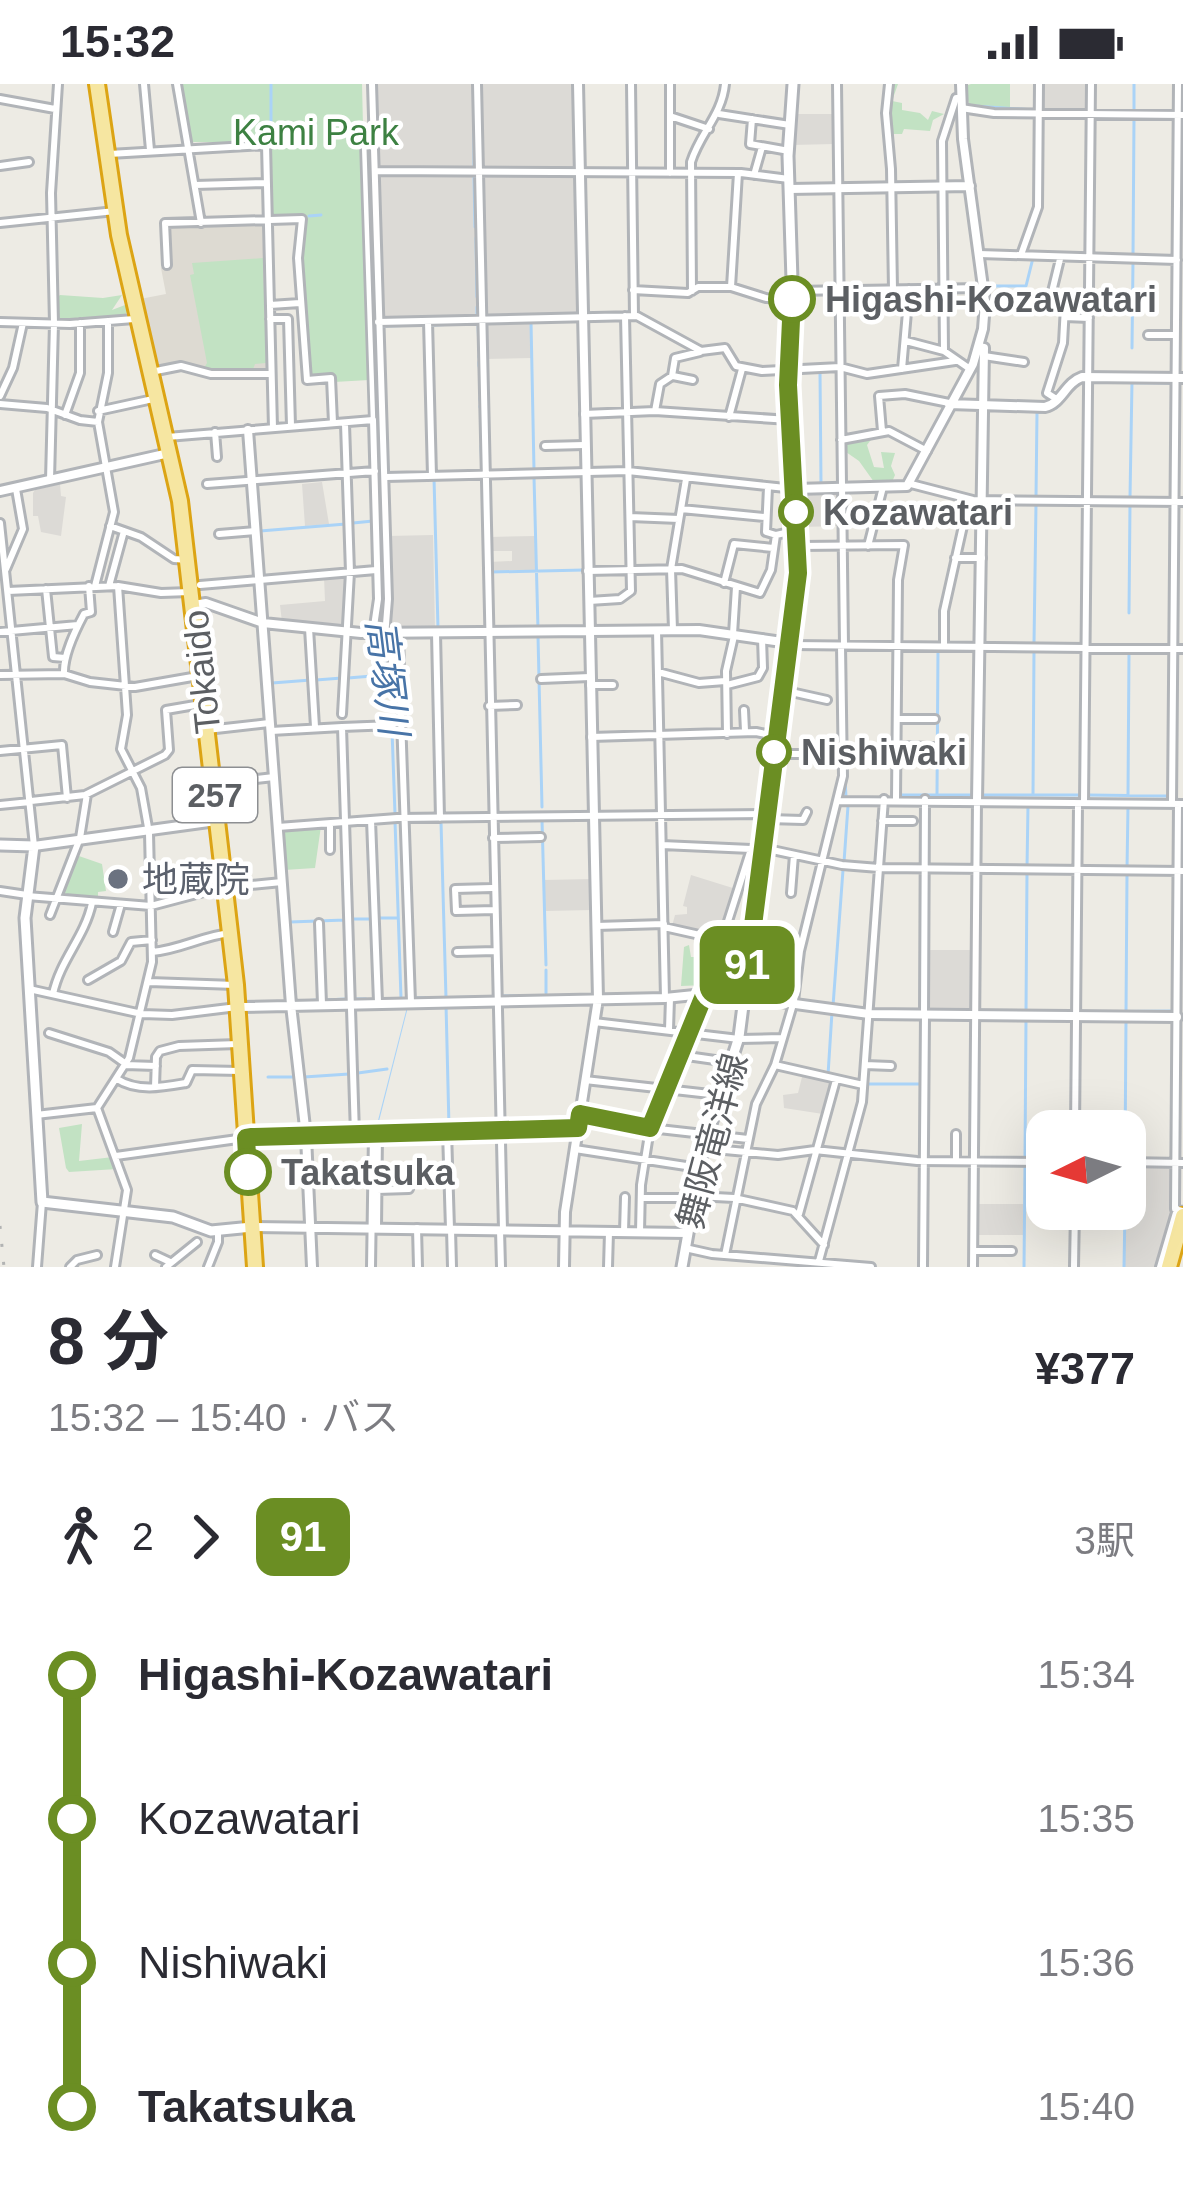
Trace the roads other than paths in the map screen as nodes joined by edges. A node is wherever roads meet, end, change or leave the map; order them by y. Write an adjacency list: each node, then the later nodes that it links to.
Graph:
1 (58, 84): 20 (street)
2 (97, 84): 34 (highway, Tokaido / 257)
3 (144, 84): 32 (street)
4 (177, 84): 30 (street)
5 (372, 84): 37 (street)
6 (477, 84): 38 (street)
7 (578, 84): 39 (street)
8 (631, 84): 40 (street)
9 (670, 84): 25 (street)
10 (725, 84): 22 (street)
11 (793, 84): 27 (main road, 舞阪竜洋線)
12 (837, 84): 50 (street)
13 (889, 84): 51 (street)
14 (961, 84): 19 (street)
15 (1039, 84): 21 (street)
16 (1091, 84): 23 (street)
17 (1178, 84): 24 (street)
18 (0, 99): 20 (street)
19 (961, 103): 21 (street); 48 (street); 49 (street)
20 (56, 109): 53 (street)
21 (1039, 113): 23 (street); 58 (street)
22 (719, 114): 26 (street); 28 (street)
23 (1090, 114): 24 (street); 61 (street)
24 (1180, 115): 57 (street)
25 (670, 116): 28 (street); 41 (street)
26 (752, 119): 27 (street); 31 (street)
27 (790, 124): 33 (main road, 舞阪竜洋線)
28 (709, 129): 42 (street)
29 (364, 141): 37 (street)
30 (189, 147): 32 (street); 45 (street); 47 (street)
31 (762, 147): 33 (street); 44 (street)
32 (150, 149): 34 (street)
33 (788, 151): 46 (main road, 舞阪竜洋線)
34 (106, 154): 52 (highway, Tokaido / 257)
35 (29, 162): 36 (street)
36 (0, 166)
37 (370, 171): 38 (street); 86 (street); 121 (street)
38 (477, 172): 39 (street); 82 (street)
39 (578, 172): 40 (street); 77 (street)
40 (631, 172): 41 (street); 68 (street)
41 (670, 172): 42 (street)
42 (691, 172): 43 (street); 69 (street)
43 (738, 173): 44 (street); 65 (street)
44 (754, 175): 46 (street)
45 (267, 183): 47 (street); 54 (street)
46 (789, 184): 50 (street); 73 (main road, 舞阪竜洋線)
47 (195, 185): 55 (street)
48 (943, 187): 49 (street); 51 (street); 67 (street)
49 (970, 187): 59 (street)
50 (838, 188): 51 (street); 70 (street)
51 (892, 188): 71 (street)
52 (115, 211): 53 (street); 79 (highway, Tokaido / 257)
53 (53, 217): 56 (street); 88 (street)
54 (268, 221): 55 (street); 74 (street); 75 (street)
55 (201, 223): 63 (street)
56 (0, 224)
57 (1180, 227): 62 (street)
58 (1022, 253): 59 (street); 60 (street)
59 (979, 254): 66 (street)
60 (1060, 259): 61 (street); 78 (street)
61 (1089, 259): 62 (street); 80 (street)
62 (1177, 260): 64 (street)
63 (167, 265)
64 (1180, 278): 91 (street)
65 (730, 287): 69 (street); 73 (street)
66 (983, 288): 67 (street); 95 (street)
67 (944, 289): 72 (street); 94 (street)
68 (633, 290): 69 (street); 76 (street)
69 (692, 290)
70 (840, 290): 71 (street); 73 (street); 98 (street)
71 (893, 290): 72 (street)
72 (909, 290): 92 (street)
73 (792, 295): 100 (main road, 舞阪竜洋線)
74 (300, 303): 75 (street); 125 (street)
75 (270, 305): 81 (street)
76 (629, 316): 77 (street); 93 (street); 117 (street)
77 (581, 317): 82 (street); 118 (street)
78 (1065, 317): 80 (street); 111 (street)
79 (136, 318): 83 (street); 103 (highway, Tokaido / 257)
80 (1089, 318): 106 (street)
81 (270, 319): 104 (street); 126 (street)
82 (481, 320): 84 (street); 142 (street)
83 (108, 321): 89 (street); 116 (street)
84 (428, 321): 86 (street); 143 (street)
85 (0, 322): 87 (street)
86 (379, 322): 144 (street)
87 (23, 323): 88 (street); 110 (street)
88 (54, 323): 89 (street); 114 (street)
89 (80, 323): 119 (street)
90 (1148, 335): 91 (street)
91 (1176, 335): 107 (street)
92 (906, 341): 94 (street); 101 (street)
93 (700, 350): 99 (street); 105 (street)
94 (944, 352): 96 (street)
95 (981, 352): 97 (street); 102 (street); 113 (street)
96 (955, 361): 101 (street); 102 (street)
97 (1024, 362)
98 (840, 367): 100 (street); 101 (street); 131 (street)
99 (742, 368): 100 (street); 120 (street)
100 (789, 368): 122 (main road, 舞阪竜洋線)
101 (902, 368)
102 (970, 369): 112 (street)
103 (149, 372): 104 (street); 109 (highway, Tokaido / 257)
104 (271, 374): 127 (street)
105 (672, 376): 108 (street); 115 (street)
106 (1088, 377): 107 (street); 111 (street); 158 (street)
107 (1179, 378): 159 (street)
108 (693, 380)
109 (156, 398): 116 (street); 132 (highway, Tokaido / 257)
110 (0, 400): 114 (street)
111 (1058, 400): 113 (street)
112 (949, 404): 113 (street); 129 (street); 135 (street)
113 (983, 406): 157 (street)
114 (51, 409): 119 (street); 146 (street)
115 (655, 411): 117 (street); 120 (street)
116 (98, 412): 123 (street)
117 (627, 412): 118 (street); 139 (street)
118 (584, 414): 133 (street)
119 (65, 415): 123 (street)
120 (729, 417): 122 (street)
121 (373, 420): 124 (street); 138 (street)
122 (790, 420): 154 (main road, 舞阪竜洋線)
123 (98, 422): 137 (street)
124 (345, 422): 125 (street); 141 (street)
125 (333, 423): 126 (street)
126 (291, 426): 127 (street)
127 (273, 428): 128 (street)
128 (248, 430): 130 (street); 147 (street)
129 (882, 431): 131 (street); 135 (street)
130 (215, 432): 132 (street); 136 (street)
131 (841, 440): 153 (street)
132 (168, 445): 137 (street); 177 (highway, Tokaido / 257)
133 (584, 445): 134 (street); 140 (street)
134 (545, 446)
135 (927, 451): 149 (street)
136 (217, 457)
137 (108, 467): 146 (street); 165 (street)
138 (375, 471): 141 (street); 180 (street)
139 (628, 471): 140 (street); 145 (street); 161 (street)
140 (585, 472): 142 (street); 182 (street)
141 (347, 473): 147 (street); 183 (street)
142 (484, 475): 143 (street); 203 (street)
143 (432, 476): 144 (street)
144 (384, 477): 204 (street)
145 (686, 479): 150 (street); 160 (street)
146 (50, 480): 152 (street)
147 (252, 481): 148 (street); 167 (street)
148 (207, 484)
149 (911, 484): 151 (street); 156 (street)
150 (768, 487): 154 (street); 162 (street)
151 (883, 487): 153 (street); 171 (street)
152 (16, 488): 155 (street); 178 (street)
153 (842, 488): 154 (street); 173 (street)
154 (795, 489): 168 (main road, 舞阪竜洋線)
155 (0, 491)
156 (969, 500): 157 (street); 175 (street)
157 (982, 500): 158 (street); 176 (street)
158 (1087, 501): 159 (street); 214 (street)
159 (1179, 502): 215 (street)
160 (681, 509): 162 (street); 163 (street)
161 (630, 517): 163 (street); 181 (street)
162 (765, 517): 170 (street)
163 (679, 519): 179 (street)
164 (0, 524): 178 (street)
165 (110, 526): 166 (street); 186 (street)
166 (124, 530): 177 (street); 187 (street)
167 (256, 531): 169 (street); 184 (street)
168 (798, 531): 170 (street); 172 (main road, 舞阪竜洋線)
169 (218, 533)
170 (776, 535): 174 (street)
171 (868, 545): 173 (street); 211 (street)
172 (799, 546): 173 (street); 209 (main road, 舞阪竜洋線)
173 (842, 546): 210 (street)
174 (772, 548): 185 (street); 188 (street)
175 (955, 558): 176 (street); 212 (street)
176 (982, 558): 213 (street)
177 (188, 560): 191 (highway, Tokaido / 257)
178 (6, 569): 190 (street)
179 (671, 569): 181 (street); 185 (street); 198 (street)
180 (377, 570): 183 (street); 204 (street)
181 (631, 570): 182 (street); 192 (street)
182 (587, 571): 192 (street)
183 (350, 572): 184 (street); 202 (street)
184 (260, 580): 191 (street); 193 (street)
185 (724, 584): 188 (street)
186 (92, 586): 187 (street); 189 (street); 194 (street)
187 (114, 586): 191 (street); 230 (street)
188 (736, 586): 207 (street)
189 (46, 589): 190 (street); 195 (street)
190 (8, 591): 199 (street)
191 (195, 594): 193 (street); 224 (highway, Tokaido / 257)
192 (588, 601): 200 (street)
193 (263, 623): 196 (street); 241 (street)
194 (78, 625): 195 (street); 217 (street)
195 (50, 627): 199 (street); 217 (street)
196 (309, 628): 202 (street); 242 (street)
197 (657, 630): 198 (street); 200 (street); 220 (street)
198 (673, 630): 207 (street)
199 (13, 631): 201 (street); 221 (street)
200 (589, 631): 203 (street); 227 (street)
201 (0, 632)
202 (347, 632): 204 (street); 237 (street)
203 (488, 632): 206 (street); 235 (street)
204 (379, 633): 205 (street); 226 (street)
205 (399, 633): 206 (street); 226 (street)
206 (436, 633): 276 (street)
207 (734, 634): 208 (street); 228 (street)
208 (762, 638): 209 (street); 218 (street)
209 (788, 644): 210 (street); 219 (main road, 舞阪竜洋線)
210 (843, 646): 211 (street); 255 (street)
211 (897, 646): 212 (street); 238 (street)
212 (944, 646): 213 (street)
213 (980, 646): 214 (street); 265 (street)
214 (1085, 648): 215 (street); 267 (street)
215 (1173, 649): 216 (street); 268 (street)
216 (1183, 649)
217 (65, 658): 222 (street)
218 (763, 668): 219 (street); 228 (street)
219 (785, 670): 231 (main road, 舞阪竜洋線)
220 (658, 672): 228 (street); 247 (street)
221 (17, 673): 222 (street); 223 (street); 252 (street)
222 (64, 674): 230 (street)
223 (0, 675)
224 (201, 675): 230 (street); 233 (highway, Tokaido / 257)
225 (541, 679): 227 (street)
226 (399, 681): 275 (street)
227 (590, 681): 229 (street); 248 (street)
228 (727, 683): 246 (street)
229 (613, 685)
230 (124, 686): 256 (street)
231 (782, 690): 232 (street); 249 (main road, 舞阪竜洋線)
232 (827, 700)
233 (205, 704): 244 (highway, Tokaido / 257); 256 (street)
234 (517, 705): 235 (street)
235 (489, 706): 274 (street)
236 (744, 710): 245 (street)
237 (342, 714)
238 (897, 718): 239 (street); 250 (street)
239 (935, 719)
240 (394, 725): 243 (street)
241 (271, 727): 242 (street); 244 (street); 257 (street)
242 (315, 727): 243 (street)
243 (342, 727): 279 (street)
244 (207, 730): 278 (highway, Tokaido / 257)
245 (745, 733): 246 (street); 249 (street)
246 (727, 734): 247 (street)
247 (659, 735): 248 (street); 271 (street)
248 (591, 736): 272 (street)
249 (776, 736): 254 (main road, 舞阪竜洋線)
250 (896, 746): 251 (street); 262 (street)
251 (932, 747)
252 (24, 748): 253 (street); 260 (street); 266 (street)
253 (0, 751)
254 (773, 754): 255 (street); 273 (main road, 舞阪竜洋線)
255 (842, 754): 264 (street)
256 (131, 770): 259 (street); 284 (street)
257 (274, 777): 258 (street); 283 (street)
258 (248, 779)
259 (87, 794): 260 (street); 287 (street)
260 (67, 798): 266 (street)
261 (884, 799): 262 (street); 264 (street); 280 (street)
262 (896, 799): 263 (street)
263 (925, 799): 265 (street); 296 (street)
264 (837, 800): 294 (street)
265 (977, 801): 267 (street); 297 (street)
266 (30, 802): 269 (street); 290 (street)
267 (1081, 803): 268 (street); 298 (street)
268 (1178, 804): 299 (street)
269 (0, 805)
270 (808, 812): 273 (street)
271 (661, 813): 272 (street); 273 (street); 288 (street)
272 (593, 815): 274 (street); 313 (street)
273 (765, 816): 291 (main road, 舞阪竜洋線)
274 (492, 817): 276 (street); 286 (street)
275 (402, 818): 276 (street); 277 (street); 332 (street)
276 (440, 818)
277 (371, 819): 279 (street); 331 (street)
278 (218, 821): 284 (street); 301 (highway, Tokaido / 257)
279 (345, 821): 282 (street); 333 (street)
280 (882, 821): 281 (street); 295 (street)
281 (913, 821)
282 (329, 823): 283 (street); 292 (street)
283 (278, 827): 300 (street)
284 (149, 833): 287 (street); 309 (street)
285 (541, 837): 286 (street)
286 (493, 838): 302 (street)
287 (79, 842): 290 (street); 306 (street)
288 (662, 844): 291 (street); 314 (street)
289 (0, 845): 290 (main road)
290 (34, 847): 305 (main road)
291 (757, 849): 293 (street); 314 (street); 327 (main road, 舞阪竜洋線)
292 (330, 850)
293 (794, 855): 294 (street); 304 (street)
294 (823, 861): 295 (street); 335 (street)
295 (879, 868): 296 (street); 339 (street)
296 (925, 869): 297 (street); 340 (street)
297 (976, 869): 298 (street); 341 (street)
298 (1077, 870): 299 (street); 342 (street)
299 (1180, 871): 343 (street)
300 (282, 881): 301 (street); 336 (street)
301 (225, 887): 309 (street); 316 (highway, Tokaido / 257)
302 (494, 888): 310 (street); 310 (street)
303 (0, 891): 305 (street)
304 (791, 893)
305 (27, 896): 306 (street); 324 (main road)
306 (58, 901): 307 (street); 311 (street)
307 (92, 903): 308 (street); 326 (street)
308 (121, 904): 309 (street); 315 (street)
309 (151, 906): 317 (street)
310 (494, 910): 318 (street)
311 (50, 915)
312 (319, 923): 334 (street)
313 (596, 926): 314 (street); 329 (street)
314 (664, 926): 328 (street)
315 (113, 932)
316 (230, 932): 319 (street); 323 (highway, Tokaido / 257)
317 (152, 940): 319 (street); 321 (street)
318 (496, 951): 320 (street); 330 (street)
319 (152, 952): 322 (street)
320 (457, 952)
321 (88, 980)
322 (148, 982): 323 (street); 338 (street)
323 (236, 986): 337 (highway, Tokaido / 257)
324 (28, 989): 326 (street); 368 (main road)
325 (705, 993): 327 (street); 328 (street); 347 (street)
326 (53, 994): 338 (street)
327 (744, 996): 335 (street); 348 (main road, 舞阪竜洋線)
328 (667, 998): 329 (street); 345 (street)
329 (598, 999): 330 (street); 344 (street)
330 (497, 1000): 332 (street); 372 (street)
331 (378, 1002): 332 (street); 333 (street)
332 (408, 1002)
333 (350, 1003): 334 (street); 375 (street)
334 (322, 1004): 336 (street)
335 (794, 1004): 339 (street); 349 (street)
336 (291, 1005): 337 (street); 378 (street)
337 (237, 1007): 338 (street); 350 (highway, Tokaido / 257)
338 (142, 1014): 353 (street)
339 (868, 1014): 340 (street); 355 (street)
340 (924, 1015): 341 (street); 387 (street)
341 (975, 1015): 342 (street); 389 (street)
342 (1076, 1016): 343 (street); 367 (street)
343 (1181, 1017): 393 (street)
344 (594, 1022): 345 (street); 360 (street)
345 (669, 1030): 347 (street)
346 (49, 1033): 353 (street)
347 (692, 1034): 348 (street); 351 (street)
348 (739, 1039): 349 (street); 352 (main road, 舞阪竜洋線)
349 (782, 1039): 354 (street)
350 (240, 1044): 356 (street); 358 (highway, Tokaido / 257)
351 (680, 1054): 352 (street); 364 (street)
352 (733, 1063): 365 (main road, 舞阪竜洋線)
353 (125, 1065): 356 (street); 359 (street)
354 (775, 1065): 361 (street); 380 (street)
355 (865, 1065): 357 (street); 362 (street)
356 (156, 1066): 363 (street)
357 (890, 1066)
358 (242, 1071): 363 (street); 379 (highway, Tokaido / 257)
359 (117, 1079): 363 (street); 366 (street)
360 (585, 1080): 364 (street); 369 (street)
361 (836, 1080): 362 (street); 383 (street)
362 (863, 1085): 385 (street)
363 (154, 1087)
364 (664, 1090): 365 (street); 371 (street)
365 (721, 1096): 377 (main road, 舞阪竜洋線)
366 (97, 1108): 368 (street); 386 (street)
367 (1075, 1110)
368 (36, 1114): 401 (main road)
369 (580, 1114): 370 (street); 371 (street)
370 (578, 1128): 372 (street); 382 (street)
371 (650, 1128): 377 (street); 390 (street)
372 (500, 1130): 373 (street); 411 (street)
373 (447, 1131): 374 (street); 409 (street)
374 (375, 1132): 375 (street); 396 (street); 407 (street)
375 (355, 1133): 378 (street)
376 (956, 1134): 388 (street)
377 (706, 1135): 380 (street); 381 (main road, 舞阪竜洋線)
378 (306, 1136): 379 (street); 406 (street)
379 (246, 1138): 386 (street); 405 (highway, Tokaido / 257)
380 (748, 1139): 384 (street)
381 (703, 1148): 384 (street); 394 (main road, 舞阪竜洋線)
382 (574, 1149): 390 (street); 413 (street)
383 (815, 1150): 384 (street); 385 (street); 404 (street)
384 (746, 1153): 400 (street)
385 (849, 1154): 387 (street); 419 (street)
386 (116, 1156): 402 (street)
387 (924, 1161): 388 (street); 443 (street)
388 (956, 1161): 389 (street)
389 (974, 1161): 391 (street); 421 (street)
390 (644, 1162): 394 (street); 399 (street)
391 (1026, 1162)
392 (1146, 1162): 393 (street)
393 (1179, 1163): 403 (street)
394 (699, 1168): 398 (main road, 舞阪竜洋線)
395 (410, 1189): 396 (street)
396 (377, 1190): 407 (street)
397 (625, 1197): 415 (street)
398 (693, 1197): 399 (street); 400 (street); 417 (main road, 舞阪竜洋線)
399 (641, 1198): 416 (street)
400 (736, 1199): 404 (street); 425 (street)
401 (42, 1202): 402 (main road); 429 (street)
402 (125, 1211): 410 (main road); 431 (street)
403 (1181, 1212): 446 (highway)
404 (799, 1214): 419 (street)
405 (252, 1227): 406 (street); 410 (main road); 433 (highway, Tokaido / 257)
406 (310, 1228): 407 (street); 434 (street)
407 (374, 1228): 408 (street); 435 (street)
408 (417, 1228): 409 (street); 436 (street)
409 (451, 1229): 411 (street); 437 (street)
410 (218, 1230): 432 (street)
411 (502, 1230): 413 (street); 438 (street)
412 (1075, 1230): 445 (street)
413 (563, 1231): 414 (street); 439 (street)
414 (609, 1232): 415 (street); 440 (street)
415 (624, 1232): 416 (street)
416 (640, 1232): 417 (street)
417 (687, 1233): 420 (main road, 舞阪竜洋線)
418 (197, 1242): 428 (street)
419 (824, 1245): 427 (street)
420 (685, 1248): 425 (street); 441 (main road, 舞阪竜洋線)
421 (974, 1251): 422 (street); 444 (street)
422 (1012, 1251)
423 (98, 1255): 430 (street)
424 (155, 1255): 428 (street)
425 (725, 1255): 426 (street)
426 (774, 1262): 427 (street)
427 (823, 1264): 442 (street)
428 (170, 1265)
429 (37, 1267)
430 (70, 1267)
431 (115, 1267)
432 (208, 1267)
433 (255, 1267)
434 (312, 1267)
435 (371, 1267)
436 (418, 1267)
437 (452, 1267)
438 (501, 1267)
439 (564, 1267)
440 (608, 1267)
441 (682, 1267)
442 (871, 1267)
443 (923, 1267)
444 (973, 1267)
445 (1074, 1267)
446 (1165, 1267)

